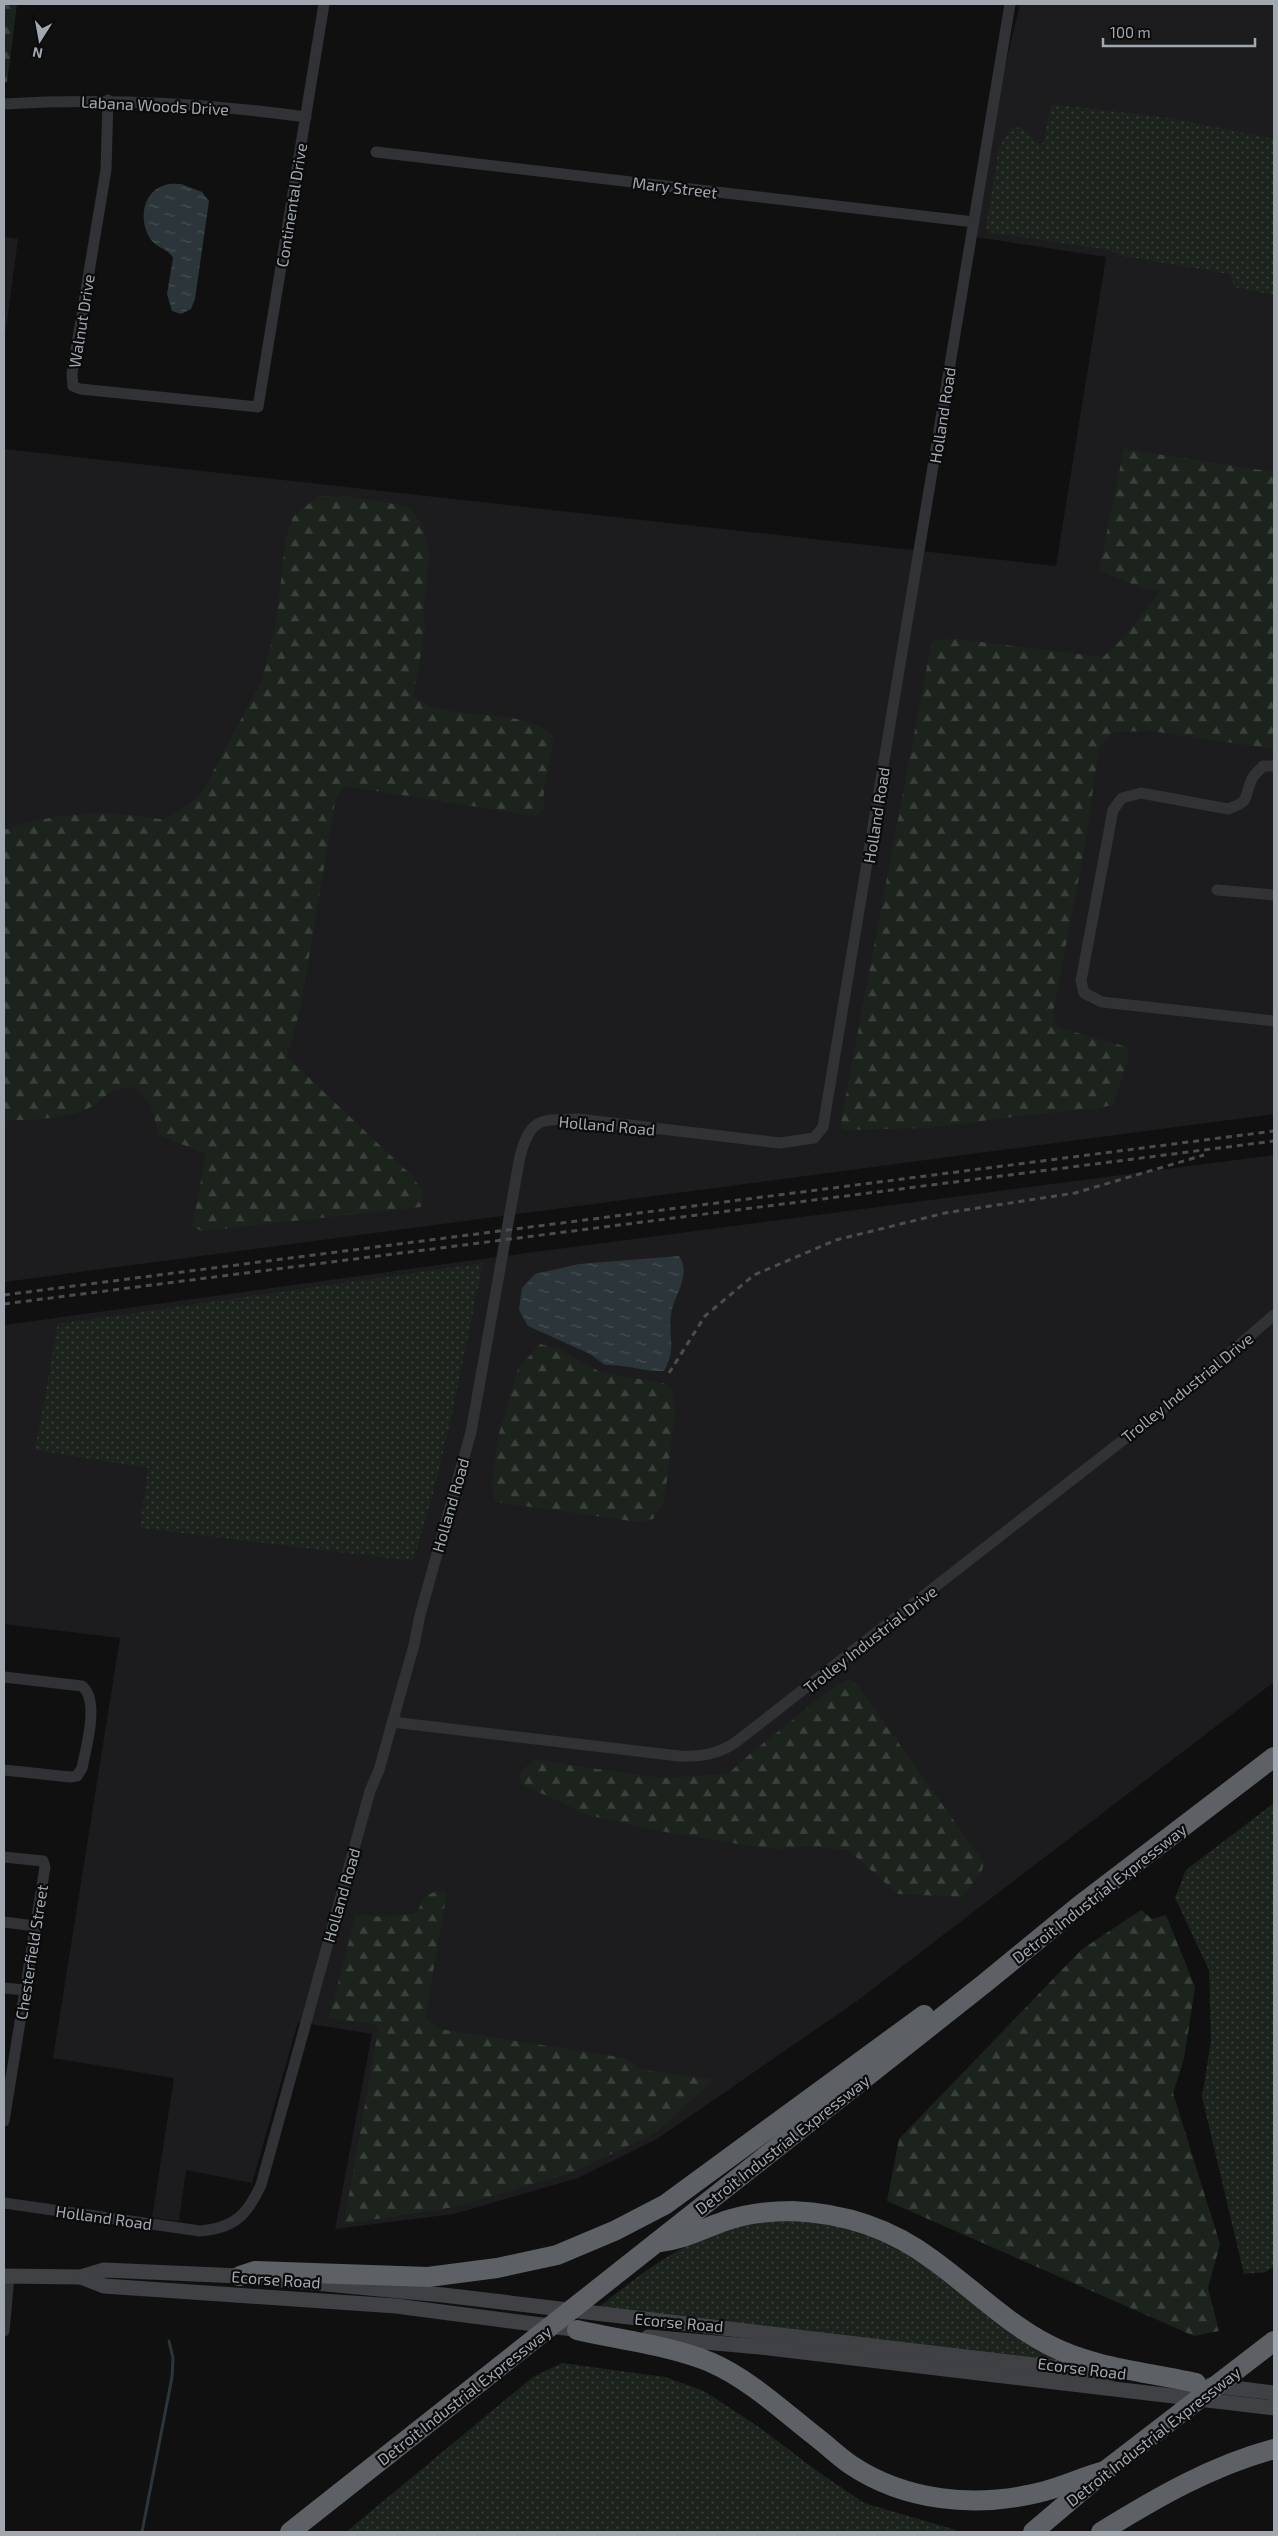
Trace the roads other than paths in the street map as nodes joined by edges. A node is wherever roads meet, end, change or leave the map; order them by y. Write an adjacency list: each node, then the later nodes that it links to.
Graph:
1 (324, 4): 5 (street, Continental Drive)
2 (1010, 4): 7 (street, Holland Road)
3 (108, 100): 4 (street, Labana Woods Drive); 5 (street, Labana Woods Drive); 8 (street, Walnut Drive)
4 (4, 104)
5 (306, 117): 8 (street, Continental Drive)
6 (376, 152): 7 (street, Mary Street)
7 (974, 222): 15 (street, Holland Road)
8 (258, 407)
9 (1274, 766): 12 (street)
10 (1217, 890): 11 (street)
11 (1274, 895)
12 (1274, 1021)
13 (1274, 1315): 15 (street, Trolley Industrial Drive)
14 (4, 1677): 17 (street)
15 (392, 1722): 26 (street, Holland Road)
16 (1274, 1757): 21 (highway, Detroit Industrial Expressway)
17 (4, 1770)
18 (4, 1857): 20 (street, Chesterfield Street)
19 (4, 1922): 20 (street)
20 (35, 1926): 23 (street, Chesterfield Street)
21 (985, 1983): 27 (highway, Detroit Industrial Expressway); 29 (highway)
22 (4, 1988): 23 (street)
23 (25, 1990): 24 (street, Chesterfield Street)
24 (9, 2057): 25 (street, Chesterfield Street)
25 (4, 2121)
26 (4, 2202)
27 (658, 2242): 34 (highway); 39 (highway, Detroit Industrial Expressway)
28 (6, 2276): 30 (main road, Ecorse Road); 32 (street)
29 (240, 2276): 30 (main road, Ecorse Road); 34 (main road, Ecorse Road)
30 (80, 2277): 31 (main road, Ecorse Road)
31 (577, 2330): 36 (main road, Ecorse Road); 38 (highway)
32 (4, 2331)
33 (1270, 2344): 38 (highway, Detroit Industrial Expressway)
34 (1196, 2383): 35 (main road, Ecorse Road)
35 (1274, 2393)
36 (1274, 2408)
37 (1274, 2449): 41 (highway)
38 (1105, 2470): 40 (highway, Detroit Industrial Expressway)
39 (290, 2532)
40 (1033, 2532)
41 (1101, 2532)

